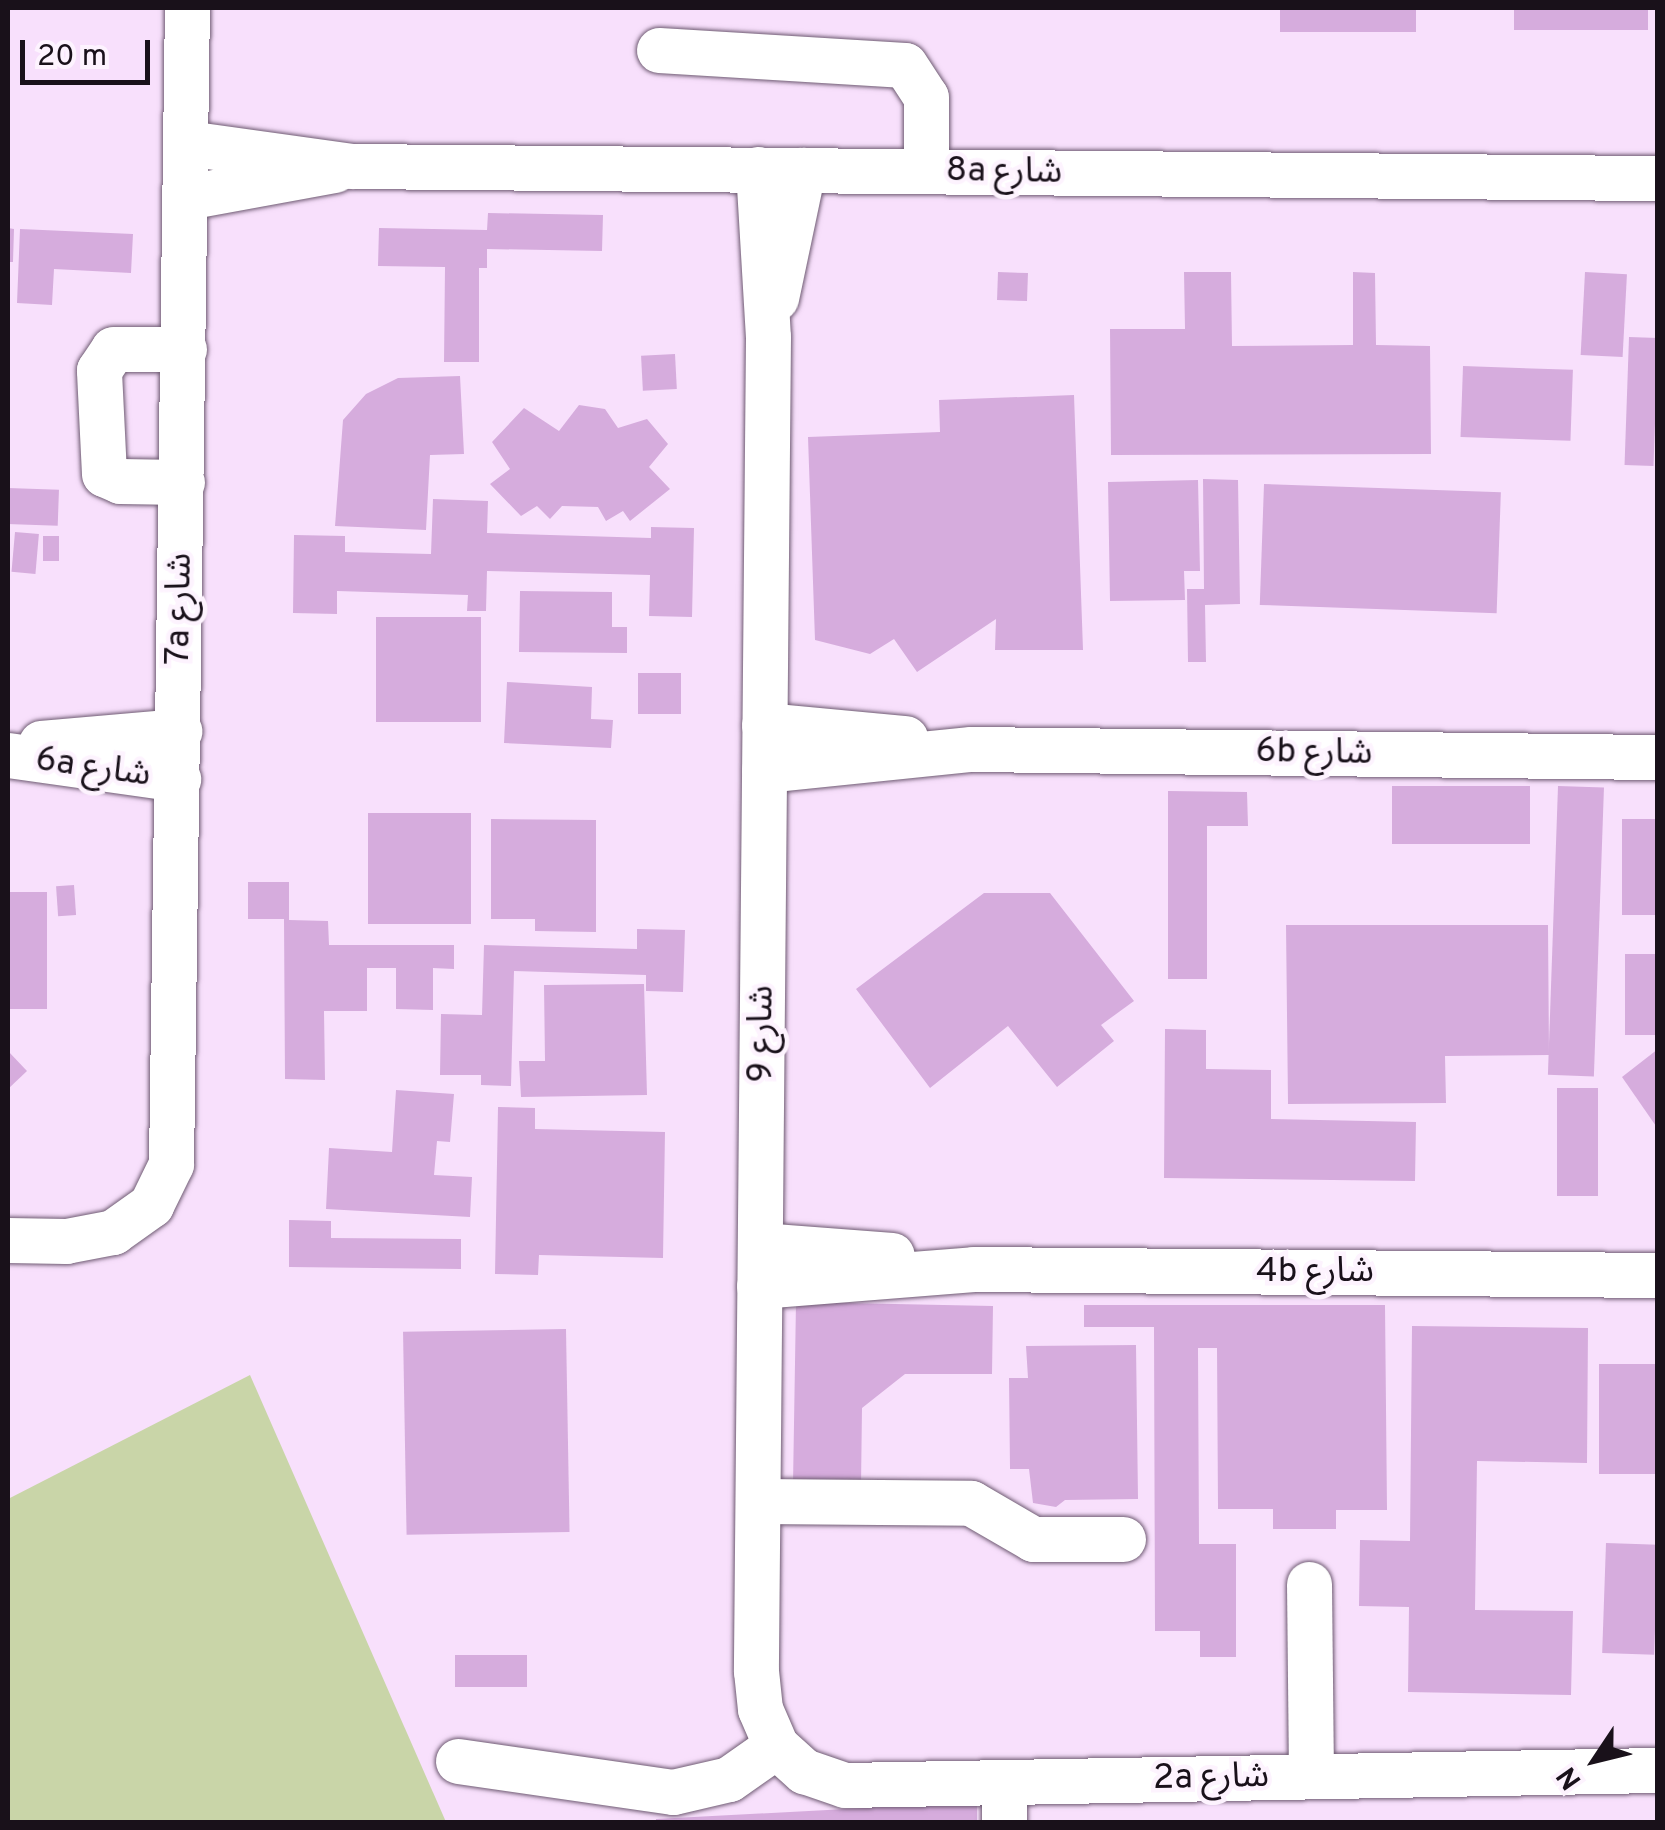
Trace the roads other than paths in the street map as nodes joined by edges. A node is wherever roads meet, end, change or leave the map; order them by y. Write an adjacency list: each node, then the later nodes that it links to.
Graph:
1 (187, 8): 3 (street, 7a شارع)
2 (660, 50): 7 (street)
3 (186, 143): 4 (street, 8a شارع); 9 (street, 7a شارع)
4 (352, 166): 5 (street, 8a شارع); 9 (street, 8a شارع)
5 (758, 169): 6 (street, 8a شارع); 10 (street, شارع 9)
6 (803, 170): 7 (street, 8a شارع); 10 (street, شارع 9)
7 (926, 171): 8 (street, 8a شارع)
8 (1658, 178)
9 (186, 197): 11 (street, 7a شارع)
10 (768, 319): 13 (street, شارع 9)
11 (184, 349): 12 (street, 7a شارع); 12 (street)
12 (182, 482): 14 (street, 7a شارع)
13 (764, 725): 16 (street, 6b شارع); 19 (street, شارع 9)
14 (179, 731): 15 (street, 6a شارع); 20 (street, 7a شارع)
15 (8, 747)
16 (971, 749): 18 (street, 6b شارع); 19 (street, 6b شارع)
17 (8, 755): 20 (street, 6a شارع)
18 (1658, 757)
19 (764, 770): 22 (street, شارع 9)
20 (178, 780): 21 (street, 7a شارع)
21 (8, 1240)
22 (759, 1265): 23 (street, 4b شارع); 24 (street, شارع 9)
23 (1658, 1275)
24 (758, 1501): 25 (street); 27 (street, شارع 9)
25 (1123, 1539)
26 (1308, 1584): 30 (street)
27 (776, 1746): 28 (street); 31 (street, 2a شارع)
28 (458, 1761)
29 (1658, 1770): 30 (street, 2a شارع)
30 (1311, 1776): 31 (street, 2a شارع)
31 (1004, 1802)

